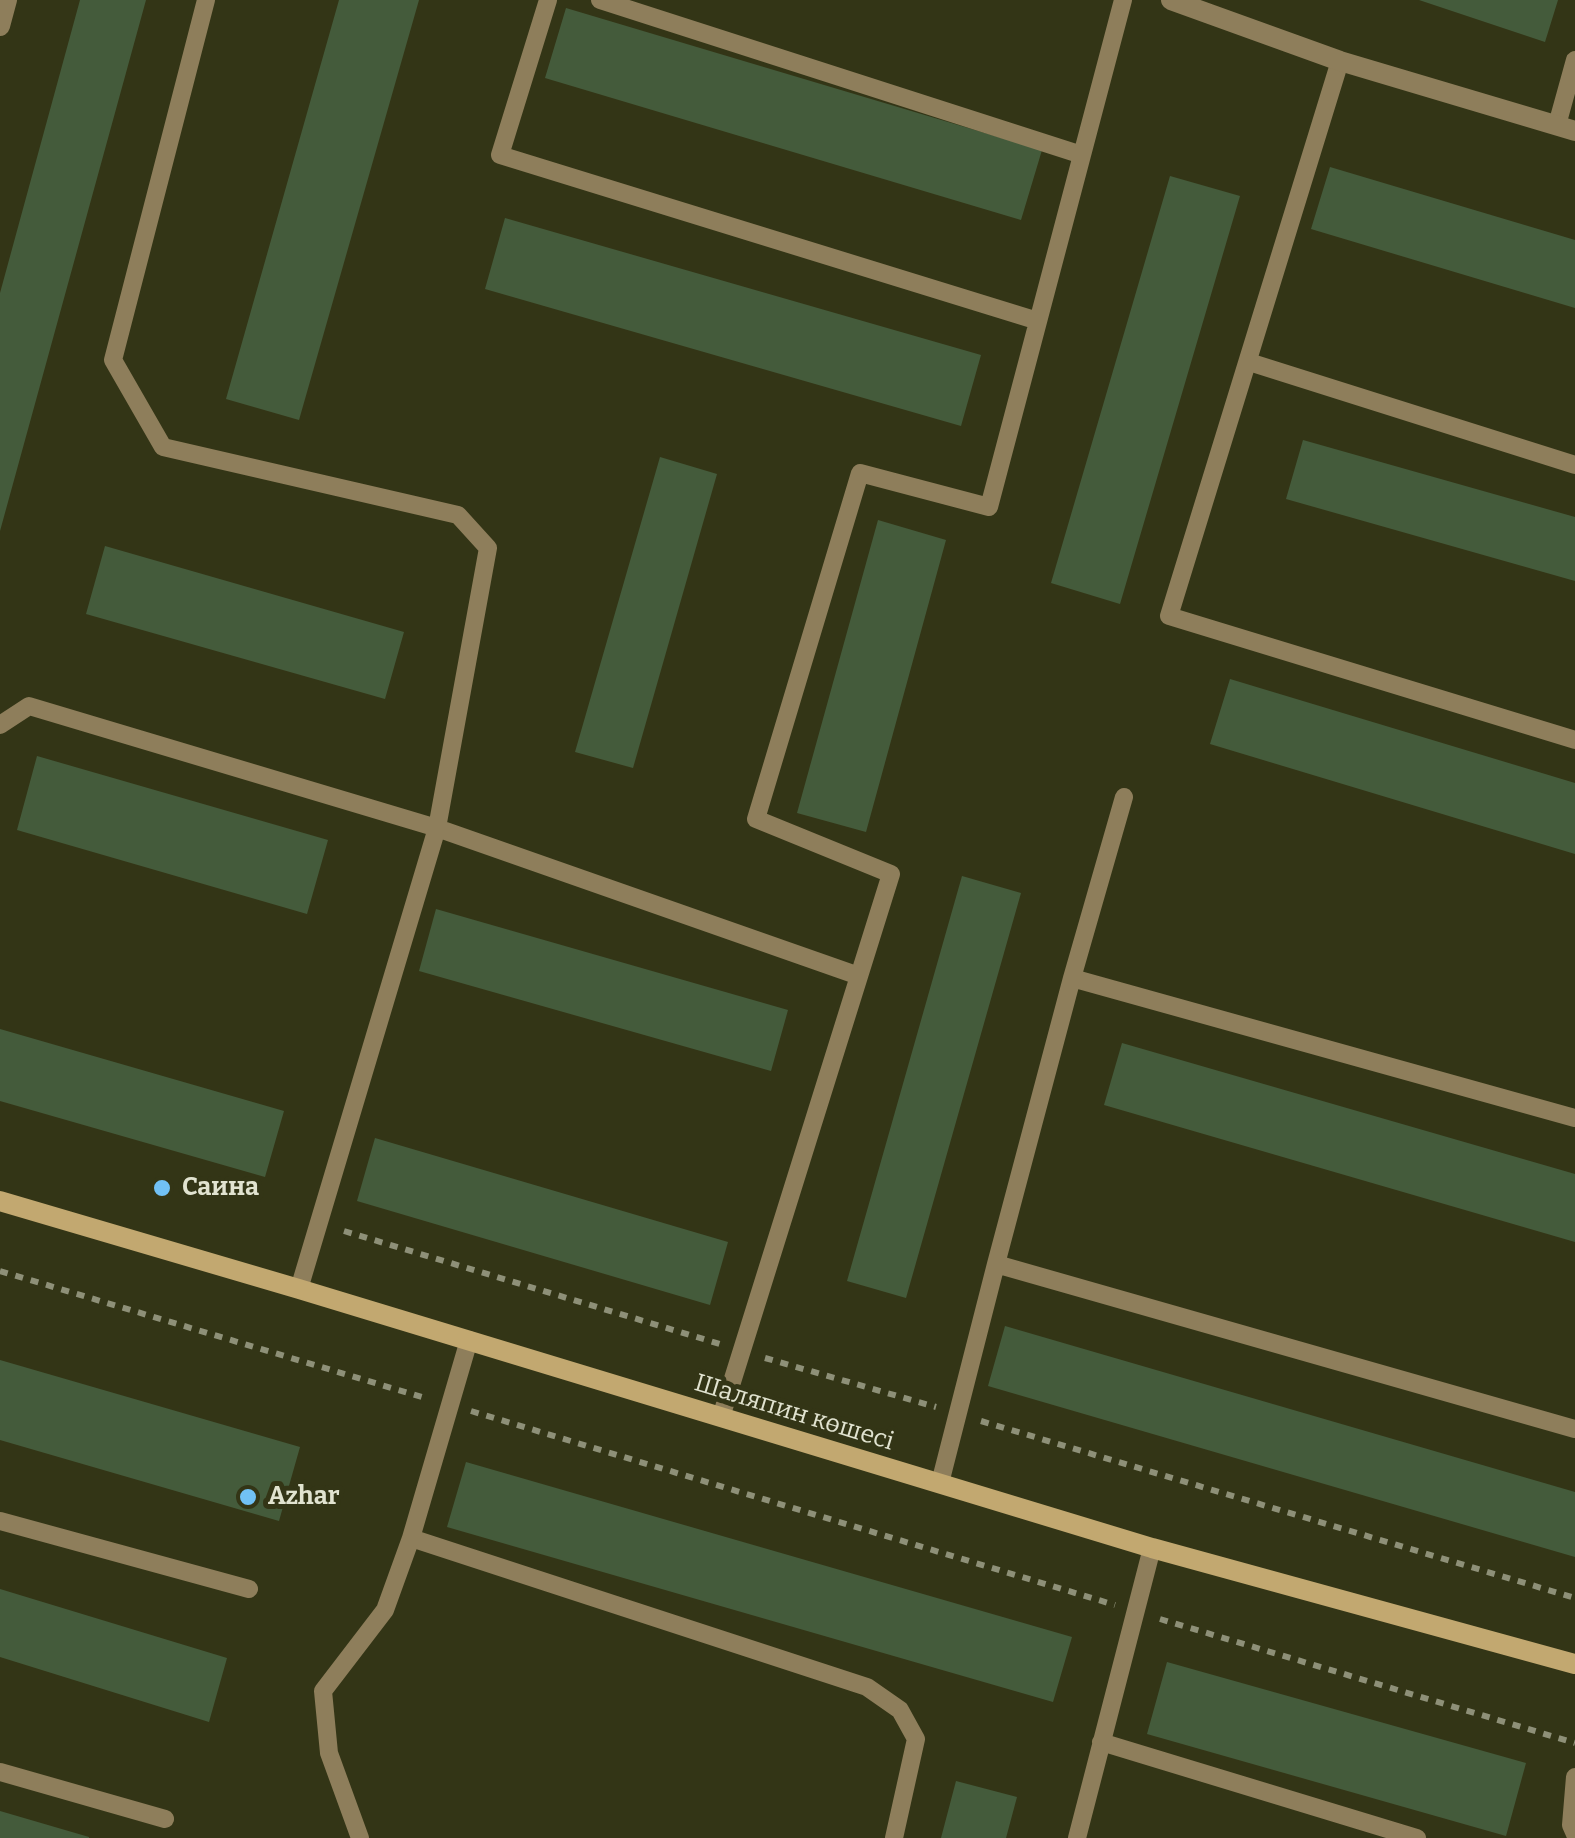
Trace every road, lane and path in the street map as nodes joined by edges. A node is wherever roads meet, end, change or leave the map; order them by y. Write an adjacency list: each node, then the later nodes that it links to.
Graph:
1 (8, 0): 7 (street)
2 (206, 0): 18 (lane)
3 (548, 0): 12 (lane)
4 (600, 0): 11 (lane)
5 (1124, 0): 11 (lane)
6 (1171, 0): 9 (street)
7 (0, 26)
8 (1575, 60): 10 (lane)
9 (1340, 61): 10 (street); 13 (lane)
10 (1566, 128)
11 (1082, 155): 12 (lane)
12 (1038, 321): 19 (lane)
13 (1248, 362): 14 (lane); 16 (lane)
14 (1575, 464)
15 (0, 725): 18 (lane)
16 (1575, 740)
17 (1124, 797): 20 (lane)
18 (437, 828): 19 (lane); 25 (lane)
19 (859, 976): 28 (lane)
20 (1072, 978): 21 (lane); 23 (lane)
21 (1575, 1118)
22 (0, 1201): 25 (main road, Шаляпин көшесі)
23 (996, 1264): 29 (lane); 30 (lane)
24 (0, 1271): 27 (path)
25 (299, 1288): 26 (main road, Шаляпин көшесі)
26 (468, 1340): 27 (lane); 28 (main road, Шаляпин көшесі)
27 (450, 1405): 32 (lane); 35 (path)
28 (721, 1417): 30 (main road, Шаляпин көшесі)
29 (1575, 1429)
30 (940, 1483): 33 (main road, Шаляпин көшесі)
31 (0, 1521): 34 (lane)
32 (412, 1538): 44 (lane); 45 (lane)
33 (1152, 1548): 35 (lane); 36 (main road, Шаляпин көшесі)
34 (249, 1589)
35 (1135, 1611): 37 (lane); 38 (path)
36 (1575, 1664)
37 (1102, 1742): 43 (lane); 46 (lane)
38 (1575, 1743)
39 (0, 1772): 41 (lane)
40 (1575, 1777): 42 (lane)
41 (165, 1819)
42 (1575, 1834)
43 (1394, 1835): 47 (lane)
44 (360, 1838)
45 (894, 1838)
46 (1077, 1838)
47 (1417, 1838)

